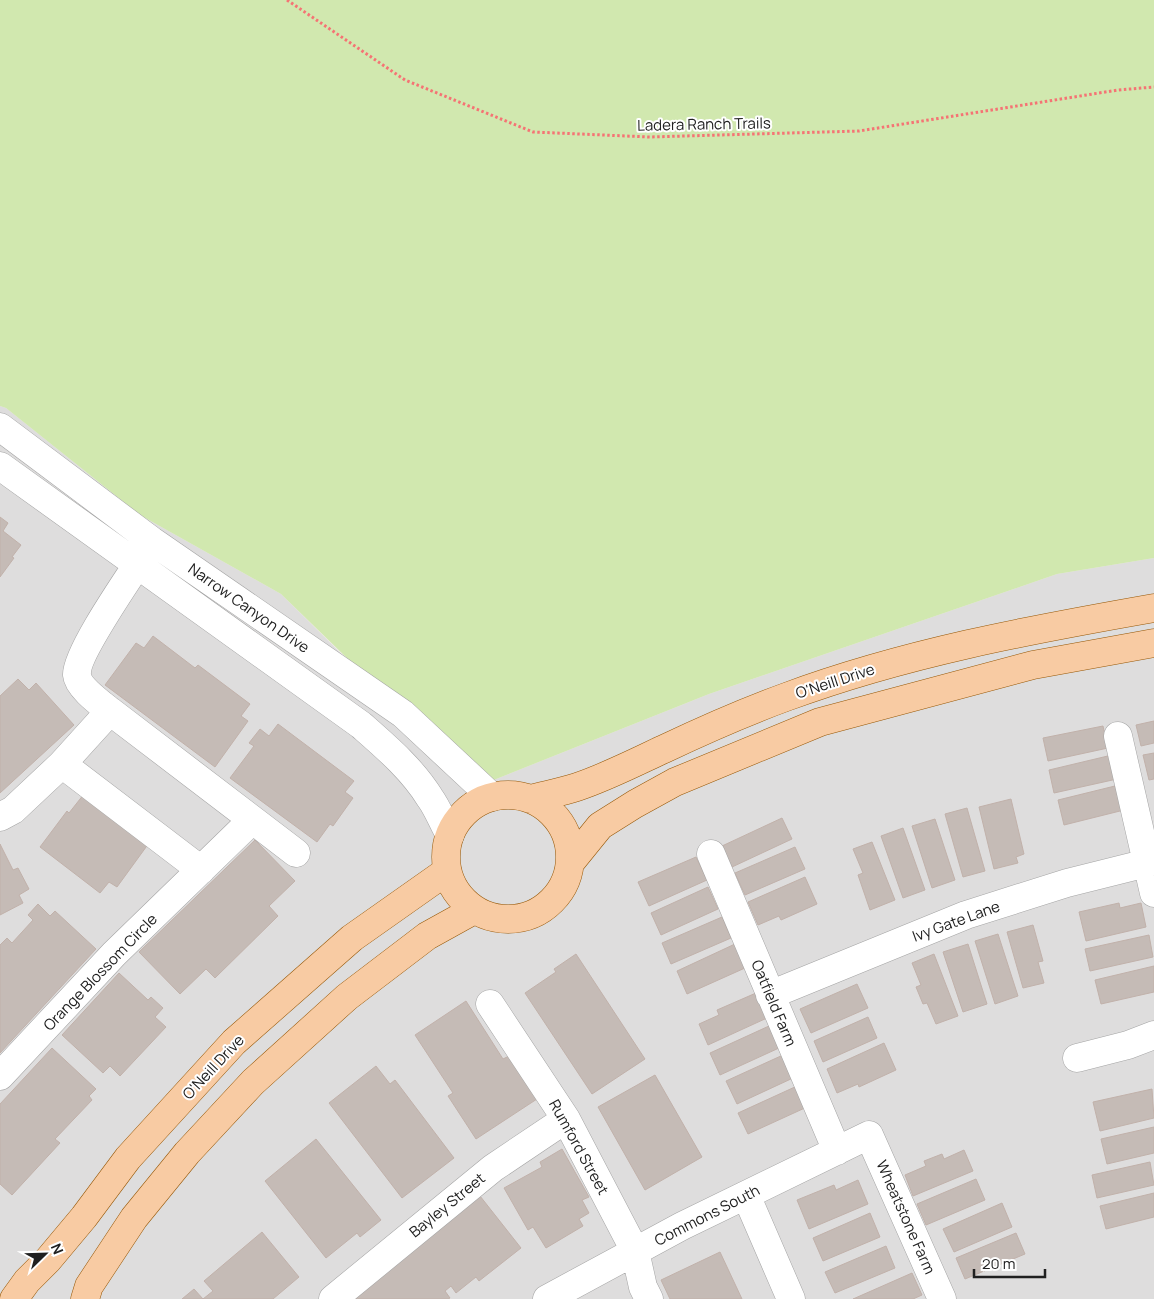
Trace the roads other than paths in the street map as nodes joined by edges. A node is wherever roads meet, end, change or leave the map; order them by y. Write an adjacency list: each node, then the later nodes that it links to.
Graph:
1 (0, 426): 3 (street, Narrow Canyon Drive)
2 (0, 466): 4 (street, Narrow Canyon Drive)
3 (152, 541): 4 (street); 10 (street, Narrow Canyon Drive)
4 (138, 565): 7 (street); 14 (street, Narrow Canyon Drive)
5 (1154, 608): 11 (main road, O'Neill Drive)
6 (1154, 643): 17 (main road, O'Neill Drive)
7 (110, 712): 9 (street); 13 (street)
8 (1118, 736): 18 (street)
9 (62, 764): 12 (street); 19 (street)
10 (492, 797): 11 (main road, O'Neill Drive); 14 (main road, O'Neill Drive)
11 (530, 799): 17 (main road, O'Neill Drive)
12 (0, 817)
13 (252, 820): 15 (street); 19 (street, Orange Blossom Circle)
14 (450, 835): 20 (main road, O'Neill Drive)
15 (296, 853)
16 (711, 854): 23 (street, Oatfield Farm)
17 (570, 863): 22 (main road, O'Neill Drive)
18 (1146, 863): 21 (street); 23 (street, Ivy Gate Lane)
19 (201, 870): 27 (street, Orange Blossom Circle)
20 (447, 871): 22 (main road, O'Neill Drive); 33 (main road, O'Neill Drive)
21 (1154, 893)
22 (474, 910): 34 (main road)
23 (770, 995): 30 (street, Oatfield Farm)
24 (490, 1004): 28 (street, Rumford Street)
25 (1154, 1035): 26 (street)
26 (1077, 1058)
27 (0, 1076)
28 (566, 1119): 32 (street, Rumford Street); 35 (street, Bayley Street)
29 (870, 1135): 30 (street, Commons South); 39 (street, Wheatstone Farm)
30 (837, 1151): 31 (street, Commons South)
31 (746, 1195): 32 (street, Commons South); 38 (street)
32 (635, 1251): 36 (street, Commons South); 37 (street, Rumford Street)
33 (14, 1299)
34 (85, 1299)
35 (334, 1299)
36 (547, 1299)
37 (649, 1299)
38 (791, 1299)
39 (942, 1299)

